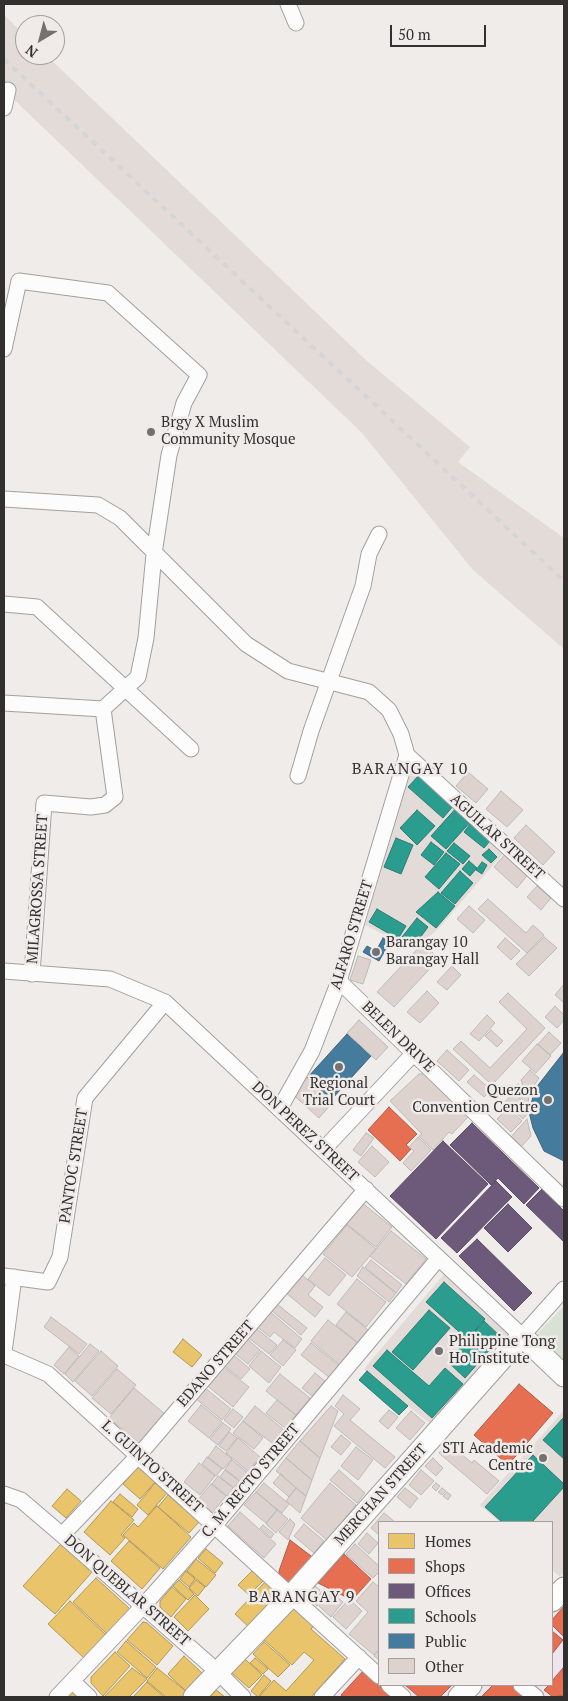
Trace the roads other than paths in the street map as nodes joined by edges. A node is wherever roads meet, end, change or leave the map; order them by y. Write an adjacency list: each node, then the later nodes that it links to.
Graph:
1 (288, 4): 2 (street)
2 (296, 23)
3 (8, 90): 4 (street)
4 (4, 108)
5 (5, 344): 8 (street)
6 (4, 499): 8 (street)
7 (379, 534): 10 (street)
8 (154, 554): 10 (street); 11 (street)
9 (4, 604): 11 (street)
10 (330, 682): 15 (street); 16 (street)
11 (127, 687): 13 (street); 14 (street)
12 (4, 703): 13 (street)
13 (103, 709): 19 (street, MILAGROSSA STREET)
14 (191, 749)
15 (407, 755): 17 (street, AGUILAR STREET); 20 (street, ALFARO STREET)
16 (298, 776)
17 (564, 899)
18 (4, 971): 19 (street, DON PEREZ STREET)
19 (32, 974): 21 (street, DON PEREZ STREET)
20 (339, 981): 22 (street, BELEN DRIVE); 23 (street, ALFARO STREET)
21 (165, 1002): 23 (street, DON PEREZ STREET); 28 (street, PANTOC STREET)
22 (414, 1053): 24 (street); 26 (street, BELEN DRIVE)
23 (280, 1108): 24 (street, DON PEREZ STREET)
24 (323, 1150): 25 (street, DON PEREZ STREET)
25 (366, 1190): 27 (street, DON PEREZ STREET); 33 (street, EDANO STREET)
26 (564, 1199)
27 (438, 1259): 30 (street, DON PEREZ STREET); 35 (street, C. M. RECTO STREET)
28 (9, 1277): 31 (street)
29 (564, 1289): 30 (street, MERCHAN STREET)
30 (522, 1336): 32 (main road, DON PEREZ STREET); 38 (main road, MERCHAN STREET)
31 (4, 1353): 33 (street, L. GUINTO STREET)
32 (564, 1376)
33 (139, 1455): 35 (street, L. GUINTO STREET); 36 (street, EDANO STREET)
34 (4, 1494): 36 (street, DON QUEBLAR STREET)
35 (215, 1524): 38 (street, L. GUINTO STREET); 40 (street, C. M. RECTO STREET)
36 (62, 1535): 40 (street, DON QUEBLAR STREET)
37 (564, 1588): 39 (main road)
38 (292, 1595): 41 (street, L. GUINTO STREET); 42 (main road, MERCHAN STREET)
39 (553, 1600)
40 (144, 1605): 42 (street, DON QUEBLAR STREET); 44 (street, C. M. RECTO STREET)
41 (359, 1657): 43 (street, L. GUINTO STREET); 52 (street)
42 (218, 1672): 50 (main road, MERCHAN STREET); 51 (street, DON QUEBLAR STREET)
43 (378, 1675)
44 (72, 1682): 48 (street, C. M. RECTO STREET); 49 (street)
45 (390, 1686): 53 (street)
46 (470, 1686): 54 (main road)
47 (522, 1686): 55 (street)
48 (57, 1697)
49 (89, 1697)
50 (194, 1697)
51 (243, 1697)
52 (322, 1697)
53 (403, 1697)
54 (459, 1697)
55 (536, 1697)

